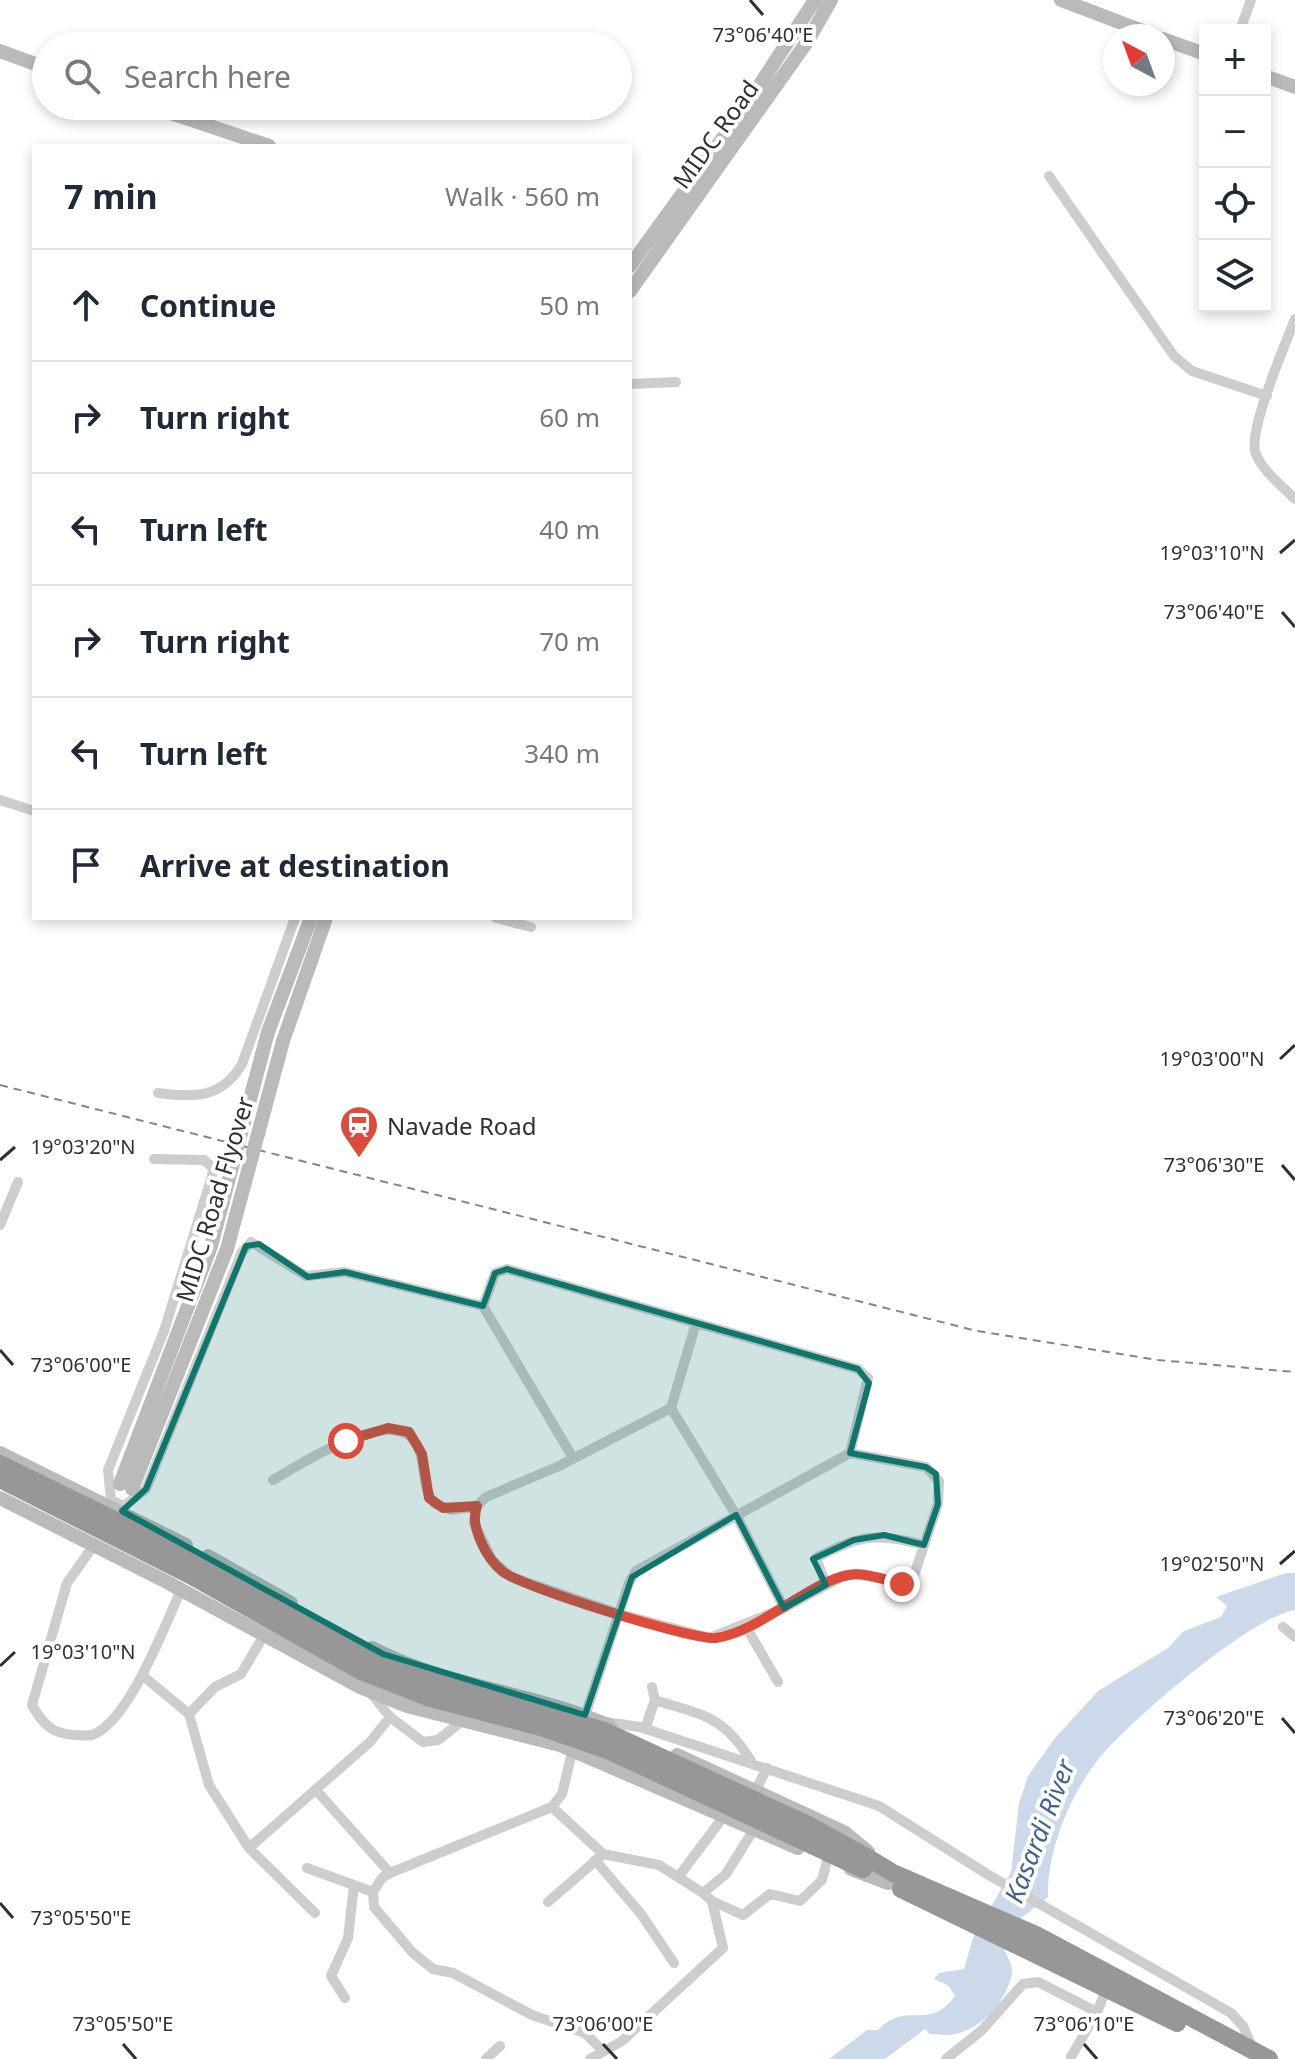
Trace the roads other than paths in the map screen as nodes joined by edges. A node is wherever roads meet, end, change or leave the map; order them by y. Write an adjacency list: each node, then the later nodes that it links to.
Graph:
1 (815, 0): 16 (main road, MIDC Road)
2 (831, 0): 17 (main road, MIDC Road)
3 (1061, 0): 5 (main road)
4 (1251, 0): 6 (street)
5 (1124, 24)
6 (1242, 24)
7 (1175, 43): 9 (main road)
8 (0, 51): 10 (main road)
9 (1199, 52)
10 (32, 63)
11 (1271, 78): 12 (main road)
12 (1295, 87)
13 (192, 120): 14 (main road)
14 (263, 144)
15 (1049, 176): 21 (street)
16 (632, 263)
17 (632, 288)
18 (1295, 319): 21 (street)
19 (676, 382): 20 (street)
20 (632, 384)
21 (1267, 396): 22 (street)
22 (1295, 499)
23 (0, 800): 24 (street)
24 (32, 810)
25 (294, 920): 30 (street)
26 (310, 920): 43 (main road, MIDC Road Flyover, bridge)
27 (325, 920): 43 (main road, MIDC Road Flyover, bridge)
28 (504, 920): 29 (street)
29 (531, 927)
30 (158, 1093)
31 (154, 1159): 45 (street)
32 (18, 1182): 33 (street)
33 (0, 1225)
34 (483, 1306): 35 (street); 39 (street); 45 (street)
35 (696, 1323): 36 (street); 38 (street)
36 (671, 1408): 39 (street); 47 (street)
37 (0, 1453): 45 (main road)
38 (850, 1453): 47 (street); 49 (street)
39 (573, 1458): 46 (street)
40 (0, 1464): 80 (highway, bridge)
41 (0, 1479): 80 (highway, bridge)
42 (273, 1480): 46 (street)
43 (126, 1486): 45 (main road)
44 (0, 1498): 48 (main road)
45 (116, 1506): 48 (main road); 64 (main road)
46 (477, 1506): 53 (street)
47 (736, 1515): 52 (street); 53 (street)
48 (94, 1545): 51 (main road); 58 (street)
49 (924, 1545): 50 (street); 50 (street)
50 (826, 1585): 52 (street)
51 (181, 1590): 56 (main road); 58 (street)
52 (784, 1608): 54 (street)
53 (620, 1614): 54 (street); 64 (street)
54 (745, 1625): 59 (street)
55 (1283, 1627): 57 (street)
56 (264, 1635): 61 (main road); 63 (street)
57 (1295, 1637)
58 (142, 1675): 63 (street)
59 (778, 1682)
60 (652, 1687): 62 (street)
61 (368, 1691): 65 (street); 66 (main road)
62 (655, 1700): 68 (street); 70 (street)
63 (189, 1714): 77 (street)
64 (585, 1715): 67 (main road); 69 (street)
65 (390, 1717): 66 (street); 72 (street)
66 (462, 1721): 69 (main road)
67 (601, 1722): 68 (street); 73 (main road)
68 (645, 1729): 70 (street)
69 (572, 1750): 74 (street); 75 (main road)
70 (753, 1764): 71 (street)
71 (767, 1768): 73 (street); 98 (street)
72 (316, 1790): 77 (street); 82 (street)
73 (756, 1790): 84 (main road)
74 (552, 1807): 78 (street); 82 (street)
75 (724, 1816): 76 (main road); 83 (street)
76 (754, 1829): 79 (main road); 87 (street)
77 (249, 1848): 90 (street)
78 (599, 1857): 83 (street); 89 (street); 92 (street)
79 (827, 1861): 84 (main road); 88 (street)
80 (865, 1864): 84 (highway)
81 (307, 1868): 85 (street)
82 (390, 1873): 86 (street)
83 (679, 1876): 87 (street)
84 (891, 1878): 91 (highway)
85 (354, 1885): 86 (street); 94 (street)
86 (373, 1892): 97 (street)
87 (703, 1893): 88 (street)
88 (712, 1901): 97 (street)
89 (548, 1902)
90 (315, 1913)
91 (1032, 1942): 93 (highway); 98 (highway)
92 (674, 1963)
93 (1107, 1988): 95 (street); 98 (highway)
94 (345, 1998)
95 (1097, 2012): 99 (street); 102 (street)
96 (500, 2046): 100 (street)
97 (603, 2051): 101 (street)
98 (1245, 2055): 103 (highway)
99 (1071, 2057)
100 (486, 2059)
101 (590, 2059)
102 (946, 2059)
103 (1269, 2059)

